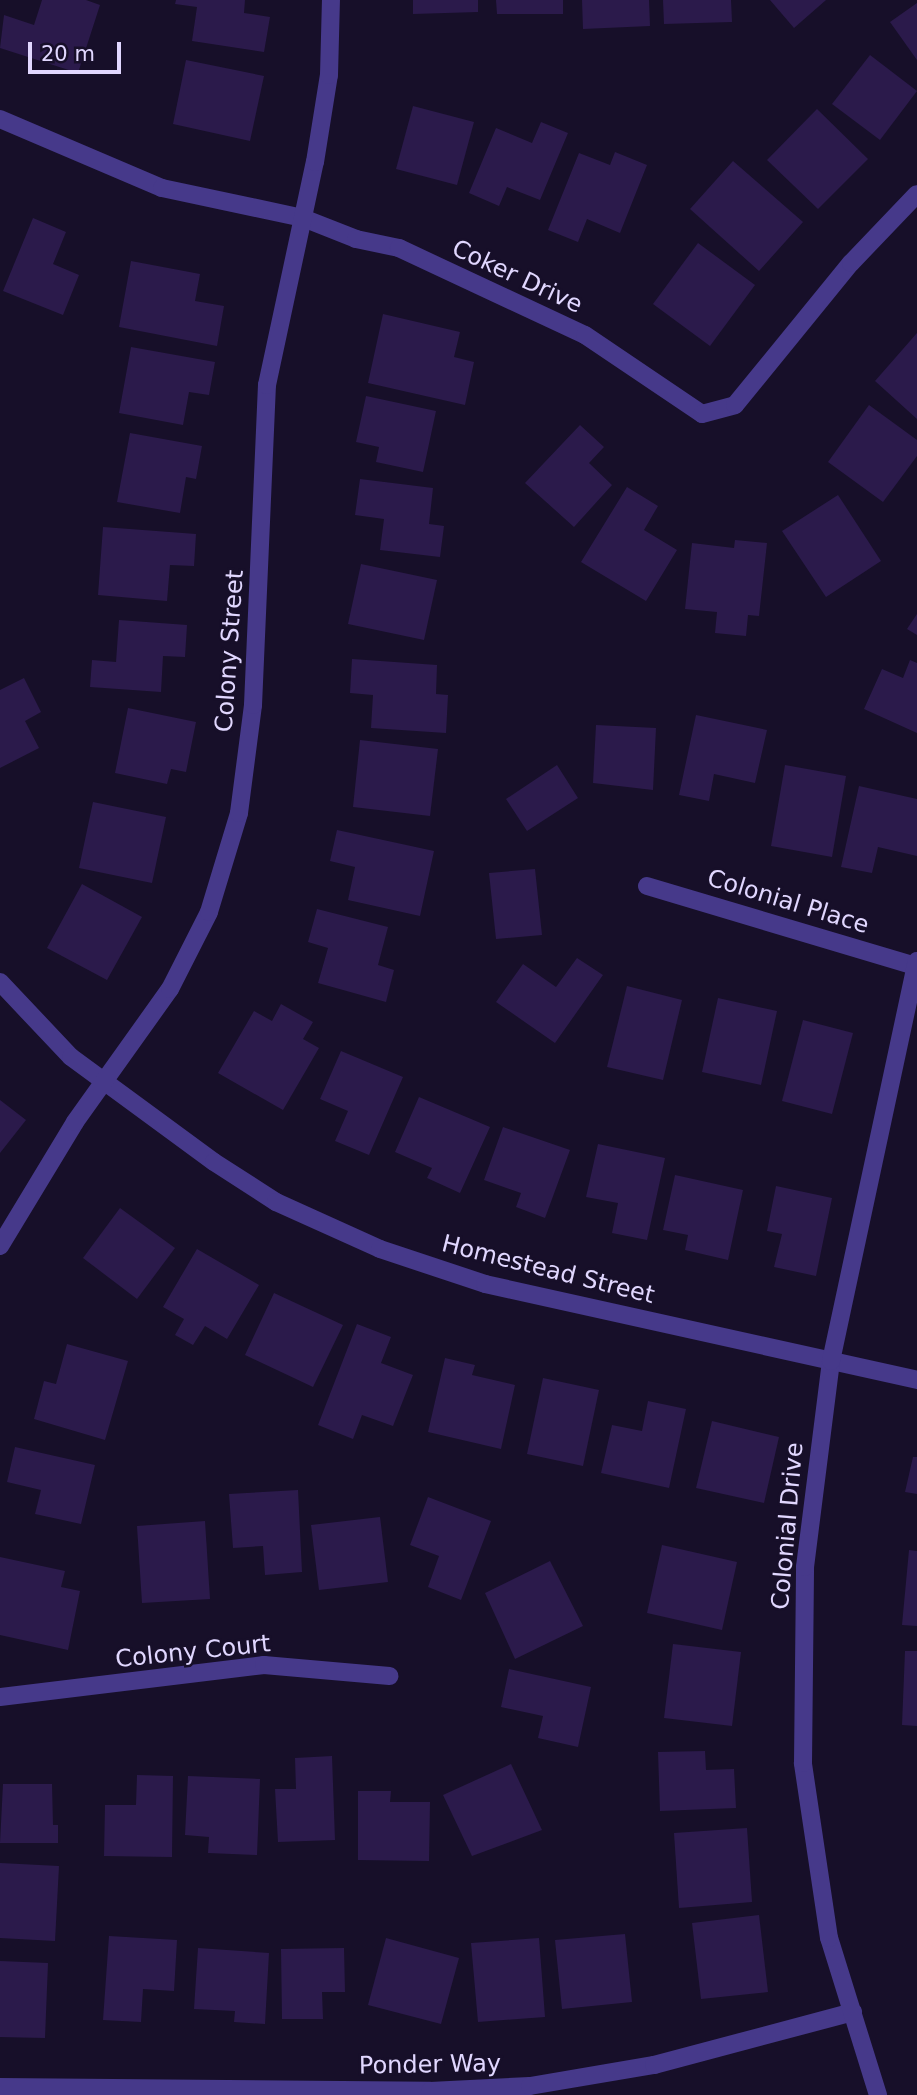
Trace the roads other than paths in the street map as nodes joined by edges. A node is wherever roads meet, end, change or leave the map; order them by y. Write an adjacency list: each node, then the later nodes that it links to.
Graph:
1 (331, 0): 4 (street, Colony Street)
2 (0, 119): 4 (street, Coker Drive)
3 (917, 194): 4 (street, Coker Drive)
4 (303, 218): 8 (street, Colony Street)
5 (647, 886): 6 (street, Colonial Place)
6 (917, 963): 10 (street, Colonial Drive)
7 (0, 982): 8 (street, Homestead Street)
8 (105, 1085): 9 (street, Colony Street); 10 (street, Homestead Street)
9 (0, 1246)
10 (831, 1361): 11 (street, Homestead Street); 14 (street, Colonial Drive)
11 (917, 1380)
12 (390, 1676): 13 (street, Colony Court)
13 (0, 1697)
14 (853, 2012): 16 (street, Ponder Way); 17 (street, Colonial Drive)
15 (0, 2087): 16 (street, Ponder Way)
16 (279, 2093)
17 (878, 2095)

